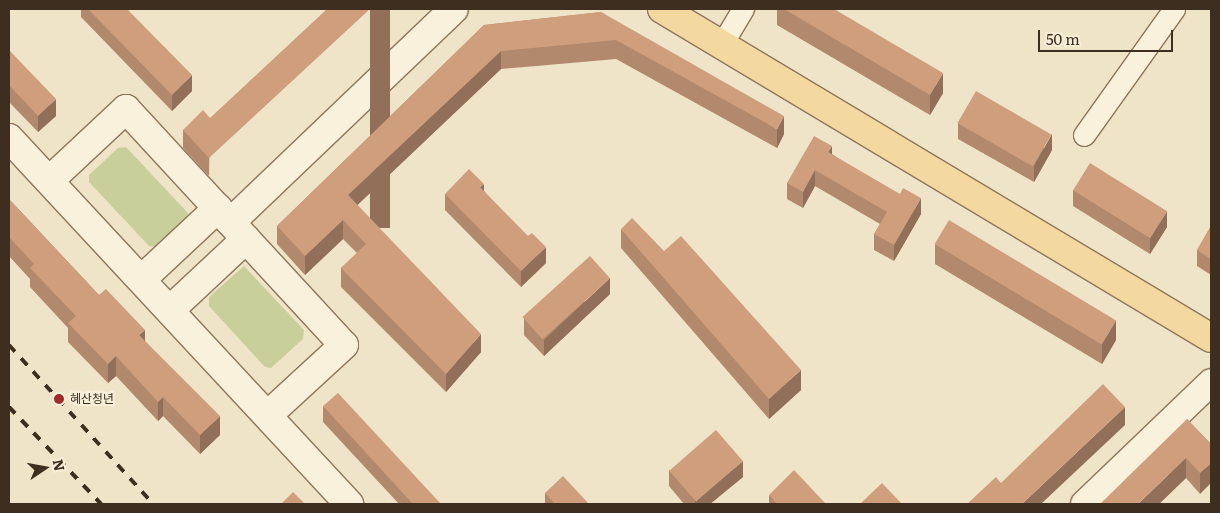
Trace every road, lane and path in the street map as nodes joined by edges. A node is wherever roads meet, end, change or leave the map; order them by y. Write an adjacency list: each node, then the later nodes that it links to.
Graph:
1 (454, 9): 9 (main road)
2 (662, 9): 5 (main road)
3 (743, 9): 5 (street)
4 (1174, 9): 6 (street)
5 (722, 42): 12 (main road)
6 (1084, 135)
7 (9, 138): 8 (main road)
8 (50, 180): 9 (main road); 10 (main road)
9 (232, 223): 10 (main road); 11 (main road); 14 (main road)
10 (142, 279): 11 (main road)
11 (170, 310): 14 (main road)
12 (1211, 338)
13 (1211, 382): 16 (street)
14 (268, 416): 15 (main road)
15 (349, 504)
16 (1084, 504)

